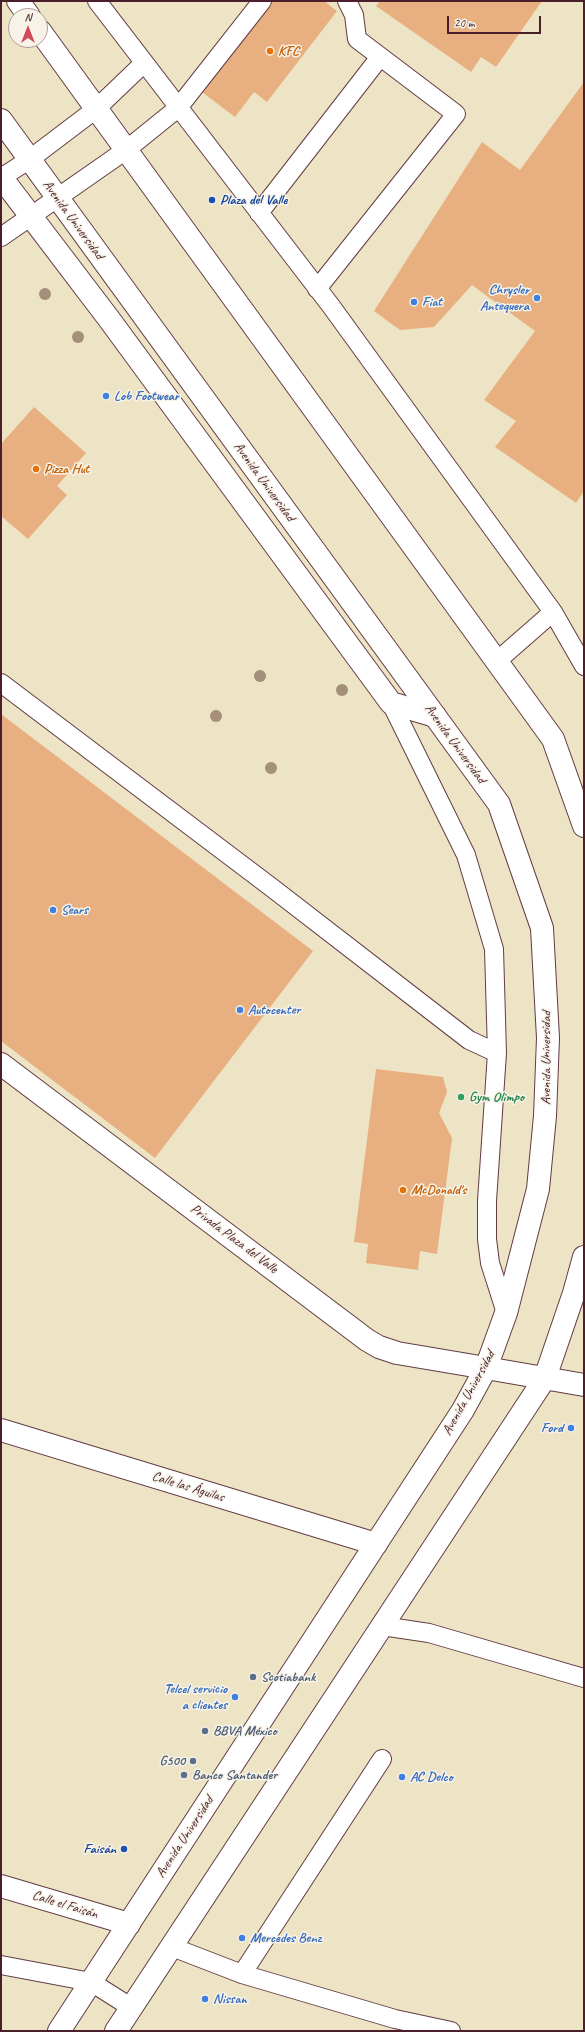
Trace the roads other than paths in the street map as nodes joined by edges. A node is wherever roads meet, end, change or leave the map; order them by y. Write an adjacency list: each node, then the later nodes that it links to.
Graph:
1 (97, 1): 6 (lane)
2 (262, 1): 8 (lane)
3 (347, 1): 5 (lane)
4 (48, 42): 7 (main road)
5 (380, 56): 14 (lane); 17 (lane)
6 (144, 63): 7 (lane); 8 (lane)
7 (96, 108): 10 (main road); 11 (lane)
8 (178, 108): 10 (lane); 14 (lane)
9 (1, 120): 11 (main road, Avenida Universidad)
10 (126, 150): 13 (lane); 19 (main road)
11 (30, 160): 12 (lane); 13 (main road, Avenida Universidad)
12 (1, 178): 15 (main road)
13 (58, 198): 15 (lane); 23 (main road, Avenida Universidad)
14 (259, 213): 17 (lane)
15 (31, 217): 16 (lane); 22 (main road)
16 (1, 237)
17 (317, 289): 18 (lane)
18 (553, 612): 19 (lane); 20 (lane)
19 (497, 661): 24 (main road)
20 (584, 666)
21 (1, 683): 25 (lane)
22 (391, 703): 23 (main road); 25 (lane)
23 (435, 716): 28 (main road, Avenida Universidad)
24 (584, 826)
25 (497, 1053): 28 (lane)
26 (1, 1064): 29 (main road, Privada Plaza del Valle)
27 (584, 1258): 30 (main road)
28 (506, 1313): 29 (main road, Avenida Universidad)
29 (486, 1368): 30 (main road, Privada Plaza del Valle); 33 (main road, Avenida Universidad)
30 (545, 1378): 31 (main road, Privada Plaza del Valle); 34 (main road)
31 (584, 1385)
32 (1, 1430): 33 (main road, Calle las Águilas)
33 (376, 1544): 38 (main road, Avenida Universidad)
34 (382, 1626): 35 (lane); 39 (main road)
35 (584, 1678)
36 (382, 1760): 41 (lane)
37 (1, 1886): 38 (main road, Calle el Faisán)
38 (129, 1924): 42 (main road, Avenida Universidad)
39 (172, 1947): 41 (lane); 43 (main road)
40 (1, 1965): 42 (lane)
41 (242, 1974): 46 (lane)
42 (91, 1982): 43 (lane); 44 (main road, Avenida Universidad)
43 (132, 2008): 45 (main road)
44 (59, 2031)
45 (116, 2031)
46 (452, 2031)

